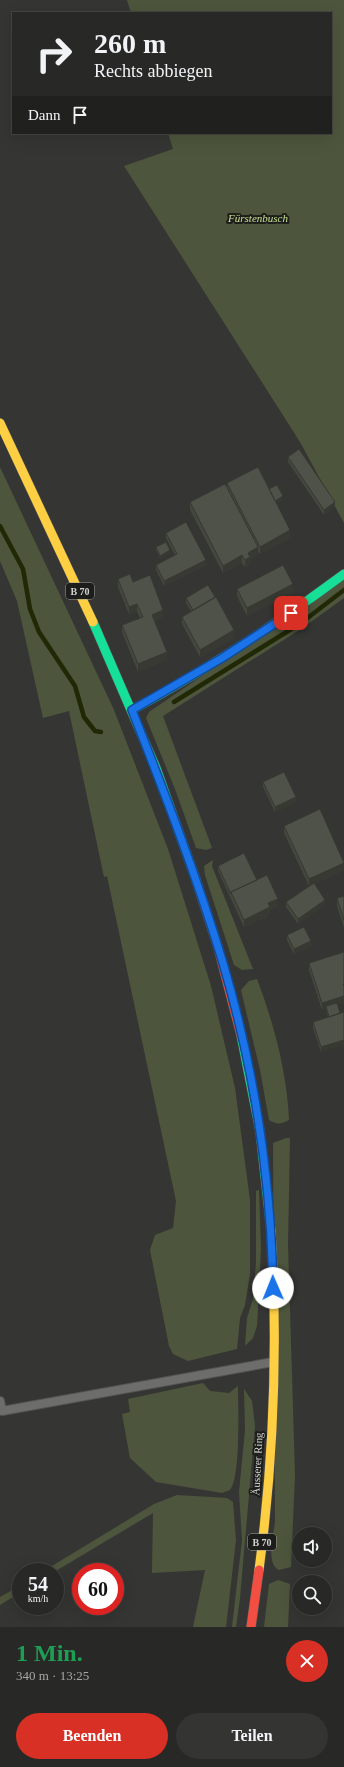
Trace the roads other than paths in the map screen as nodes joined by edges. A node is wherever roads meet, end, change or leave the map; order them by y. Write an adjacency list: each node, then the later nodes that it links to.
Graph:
1 (0, 423): 3 (main road, B 70)
2 (344, 574): 3 (main road)
3 (132, 710): 4 (main road, Äusserer Ring / B 70)
4 (273, 1362): 5 (lane); 6 (main road, Äusserer Ring / B 70)
5 (0, 1401)
6 (251, 1627)

